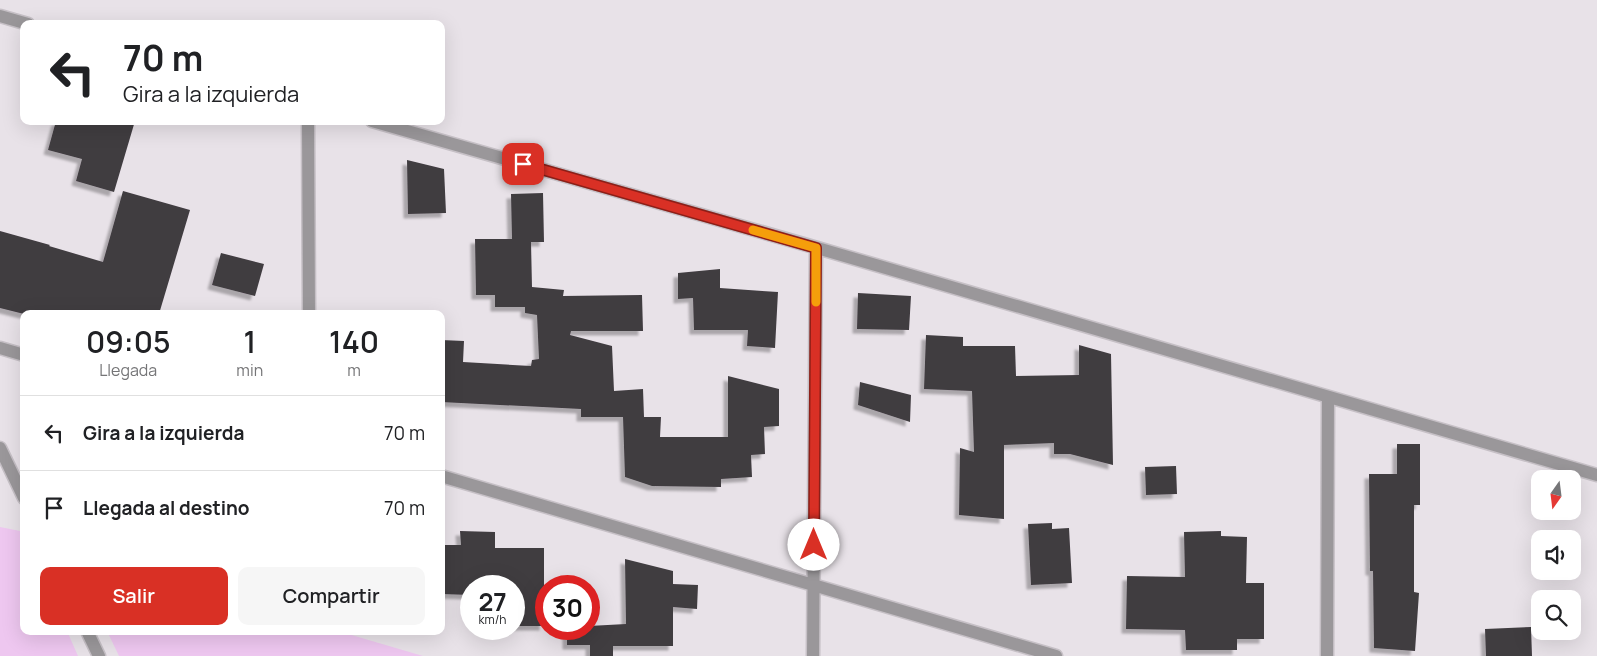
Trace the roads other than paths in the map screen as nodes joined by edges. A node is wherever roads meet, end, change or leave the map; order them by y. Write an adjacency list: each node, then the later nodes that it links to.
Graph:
1 (0, 16): 2 (street)
2 (20, 22)
3 (308, 125): 6 (street)
4 (386, 125): 5 (street)
5 (816, 248): 9 (street); 14 (street)
6 (310, 310)
7 (0, 348): 8 (street)
8 (20, 354)
9 (1328, 397): 11 (street); 19 (street)
10 (0, 448): 13 (street)
11 (1597, 475)
12 (445, 477): 14 (street)
13 (20, 490)
14 (814, 584): 17 (street); 18 (street)
15 (89, 635): 16 (street)
16 (99, 656)
17 (813, 656)
18 (1056, 656)
19 (1327, 656)

